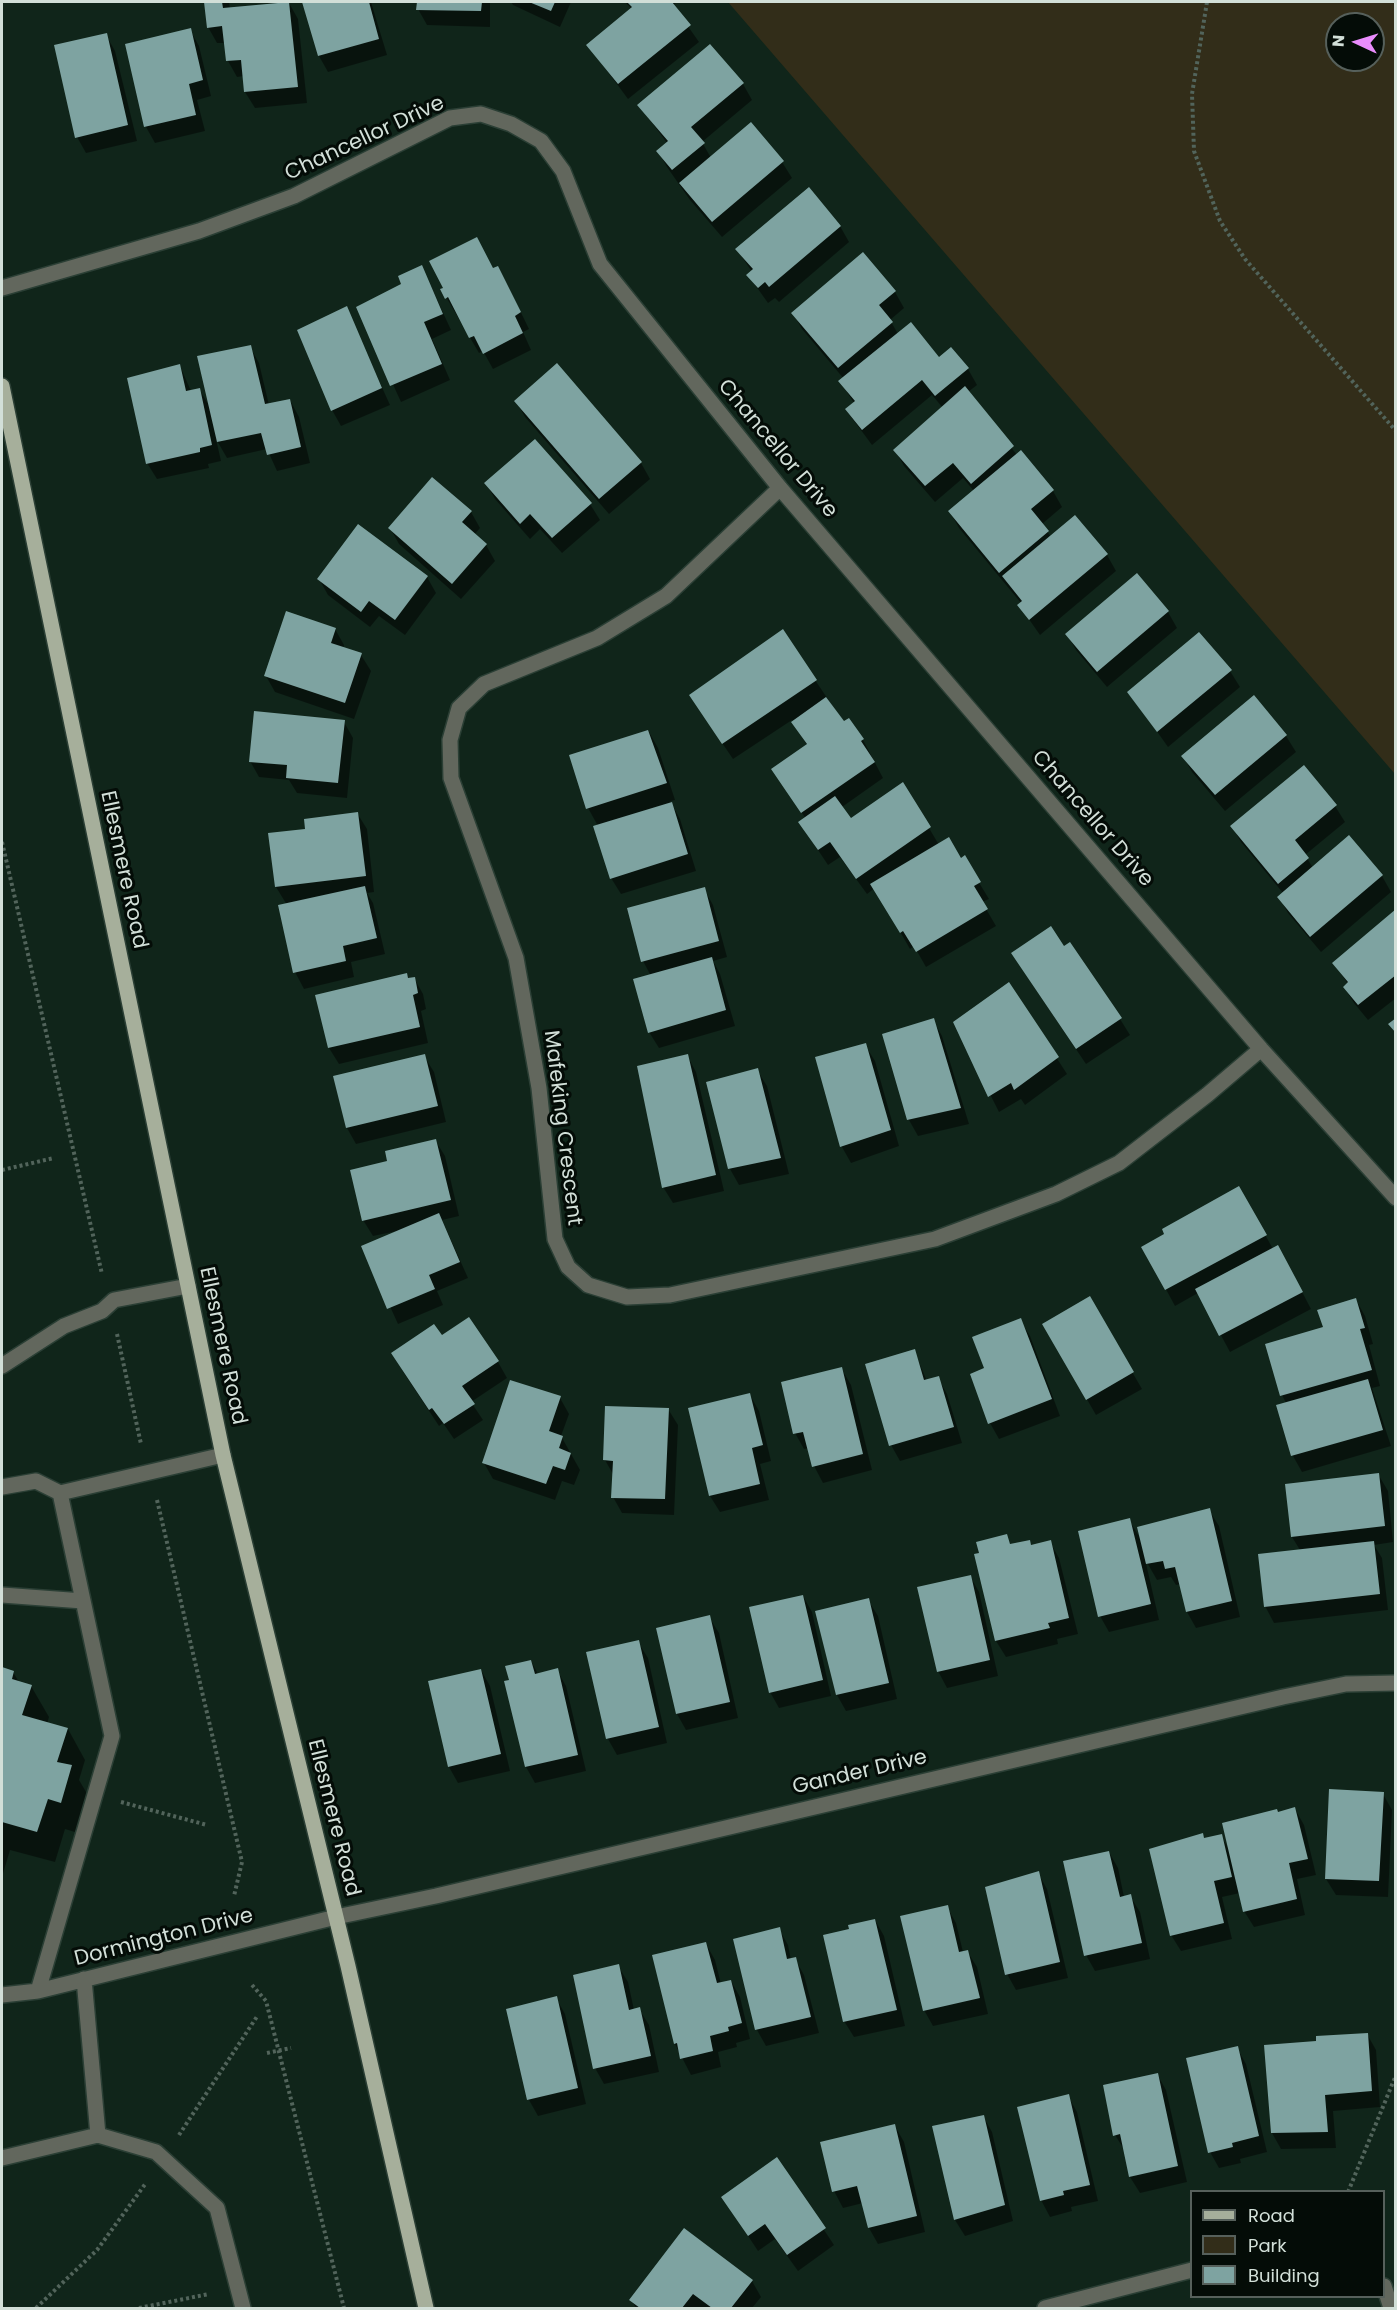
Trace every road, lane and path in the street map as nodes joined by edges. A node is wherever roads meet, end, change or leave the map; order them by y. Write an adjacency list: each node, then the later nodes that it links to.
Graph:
1 (1208, 2): 4 (path)
2 (2, 288): 5 (street, Chancellor Drive)
3 (2, 386): 11 (main road, Ellesmere Road)
4 (1395, 431)
5 (780, 488): 7 (street, Chancellor Drive); 7 (street, Mafeking Crescent)
6 (2, 842): 12 (path)
7 (1261, 1049): 10 (street, Chancellor Drive)
8 (54, 1158): 9 (path)
9 (2, 1170)
10 (1395, 1198)
11 (188, 1286): 12 (street); 14 (main road, Ellesmere Road)
12 (102, 1311): 13 (street); 15 (path)
13 (2, 1366)
14 (223, 1455): 15 (street); 24 (main road, Ellesmere Road)
15 (140, 1475): 17 (street); 23 (path)
16 (2, 1487): 17 (street)
17 (60, 1493): 19 (street)
18 (2, 1595): 19 (street)
19 (83, 1601): 21 (street)
20 (1395, 1683): 24 (street, Gander Drive)
21 (94, 1796): 22 (path); 27 (street)
22 (207, 1825)
23 (234, 1896)
24 (336, 1917): 25 (street, Dormington Drive); 42 (main road, Ellesmere Road)
25 (84, 1979): 27 (street, Dormington Drive); 33 (street)
26 (252, 1985): 30 (path)
27 (38, 1991): 28 (street, Dormington Drive)
28 (2, 1995)
29 (291, 2048): 30 (path)
30 (277, 2051): 31 (path); 41 (path)
31 (267, 2053)
32 (1395, 2075): 35 (path)
33 (98, 2135): 34 (street); 37 (street)
34 (2, 2158)
35 (1349, 2190)
36 (1190, 2270): 43 (street)
37 (239, 2287): 39 (path); 40 (street)
38 (1385, 2292): 44 (street)
39 (139, 2308)
40 (243, 2308)
41 (344, 2308)
42 (426, 2308)
43 (1044, 2308)
44 (1390, 2308)

